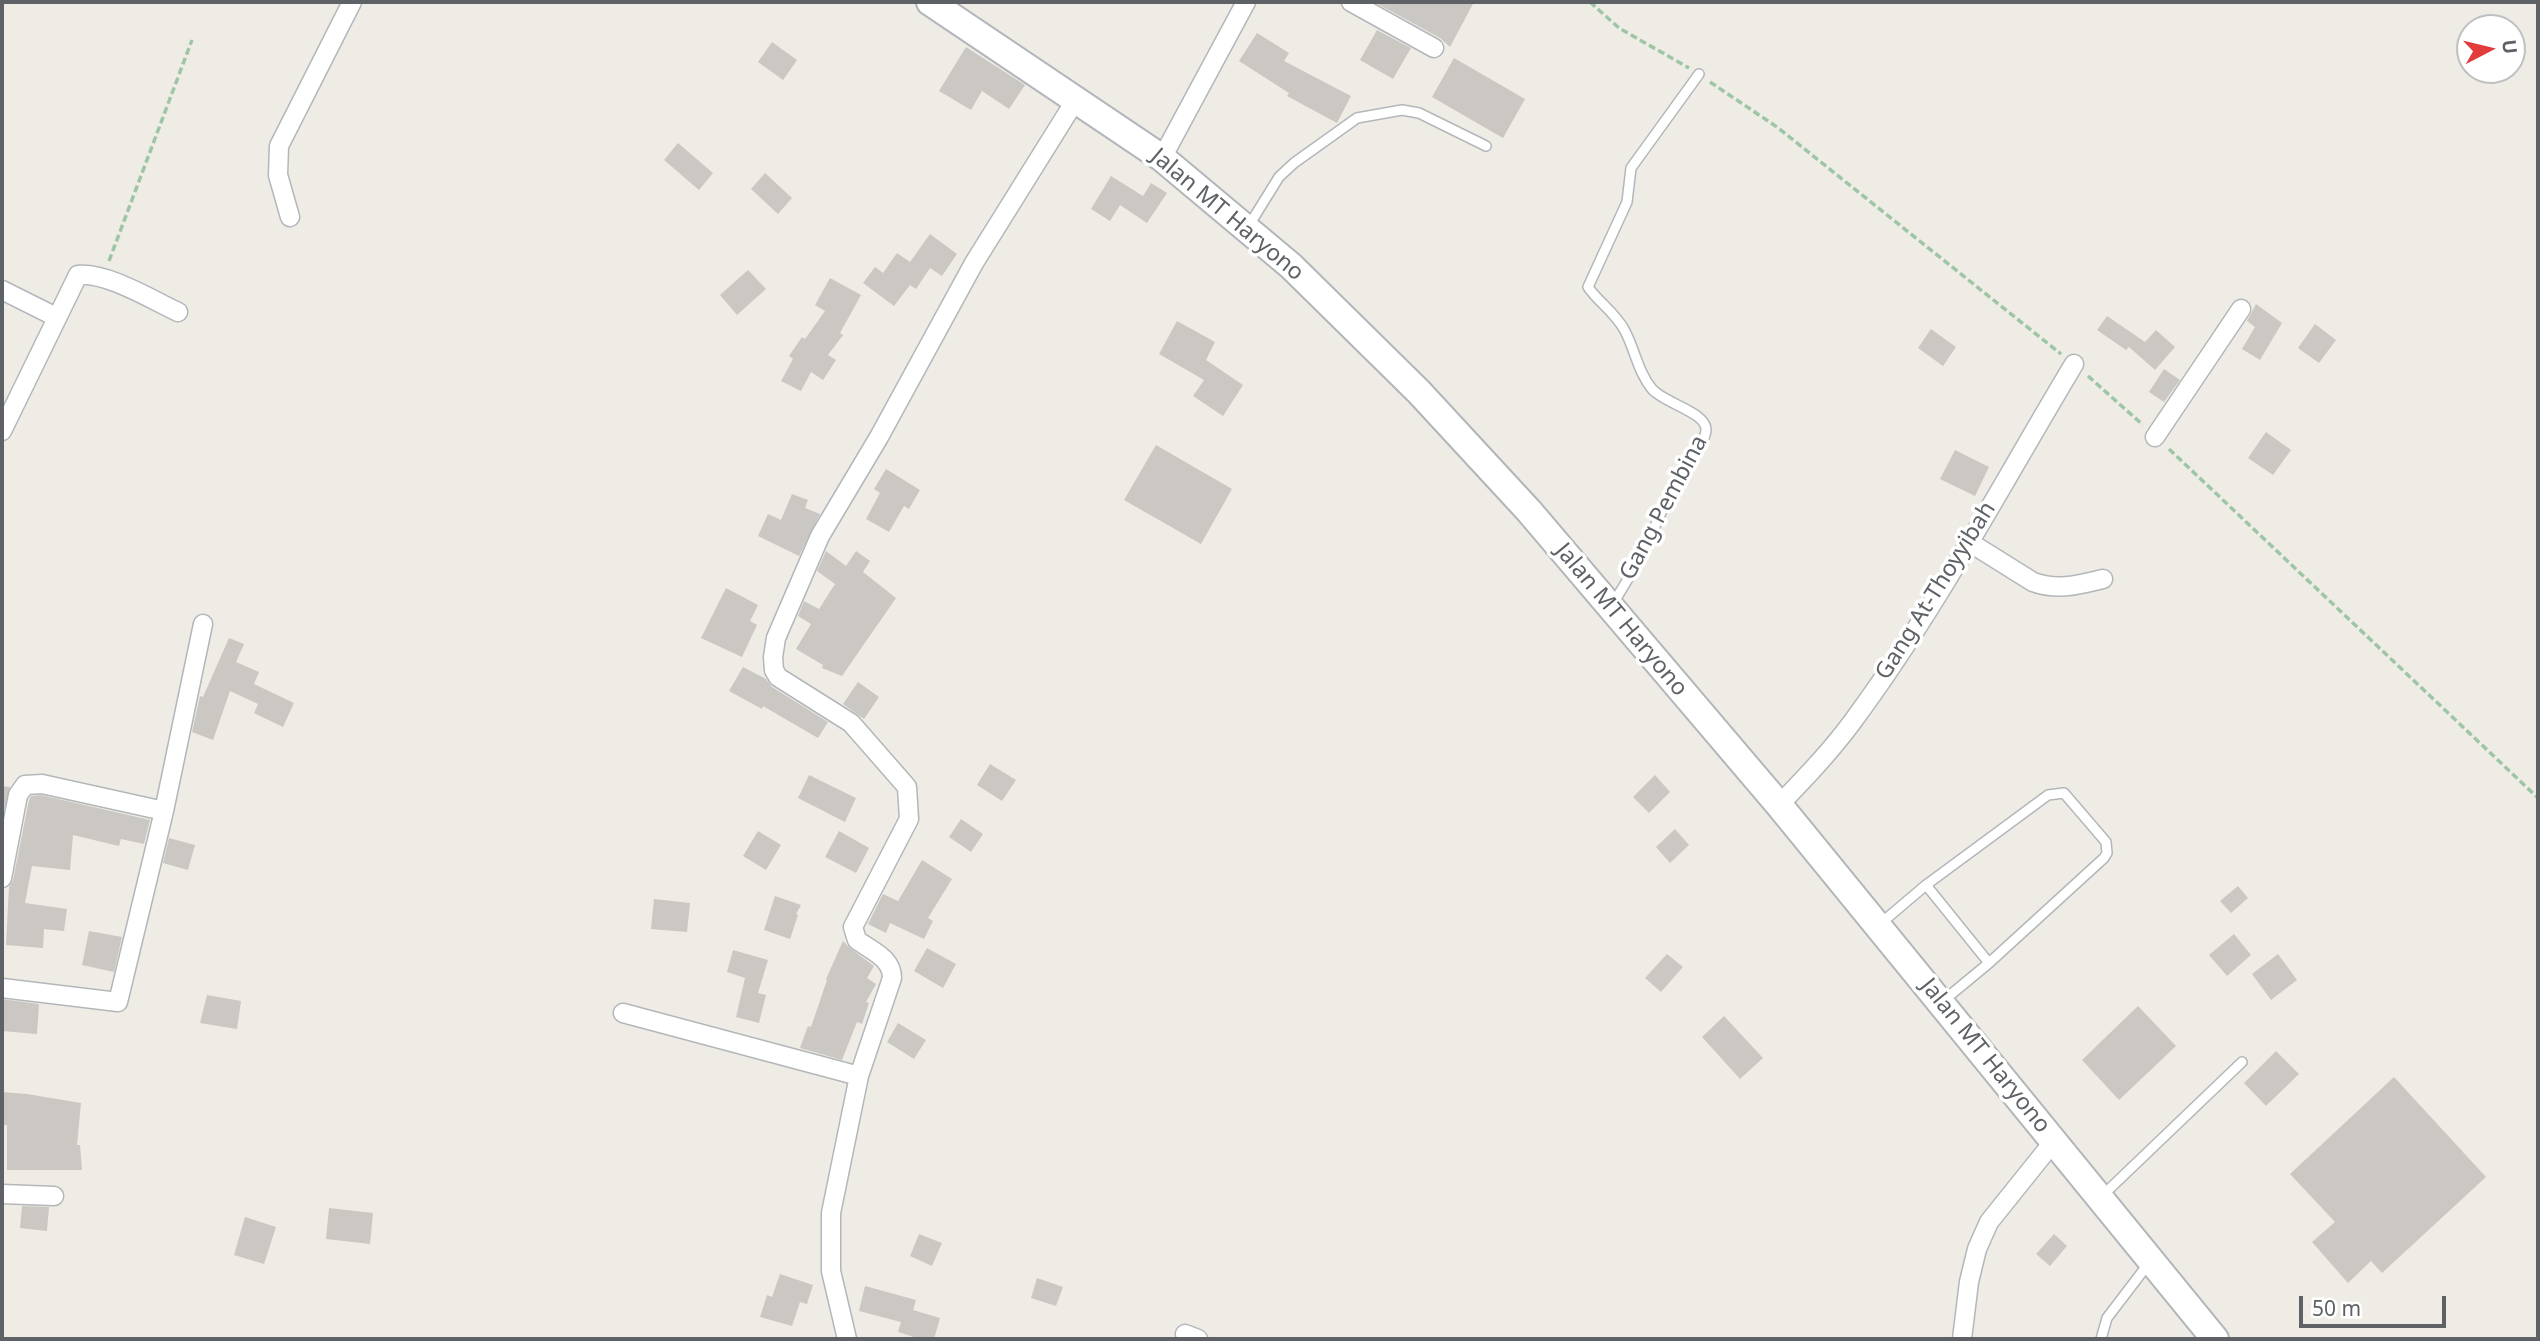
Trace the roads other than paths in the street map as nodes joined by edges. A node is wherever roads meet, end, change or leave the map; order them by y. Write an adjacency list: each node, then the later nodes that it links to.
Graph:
1 (352, 2): 10 (street)
2 (930, 2): 7 (main road, Jalan MT Haryono)
3 (1246, 2): 9 (street)
4 (1351, 2): 5 (street)
5 (1434, 48)
6 (1699, 74): 21 (lane, Gang Pembina)
7 (1075, 101): 9 (main road, Jalan MT Haryono); 33 (street)
8 (1486, 146): 11 (lane)
9 (1162, 158): 11 (main road, Jalan MT Haryono)
10 (290, 217)
11 (1247, 229): 21 (main road, Jalan MT Haryono)
12 (2, 290): 15 (street)
13 (2241, 309): 18 (street)
14 (178, 312): 15 (street)
15 (57, 317): 17 (street)
16 (2074, 364): 19 (street, Gang At-Thoyyibah)
17 (2, 431)
18 (2155, 437)
19 (1969, 542): 20 (street); 23 (street, Gang At-Thoyyibah)
20 (2103, 579)
21 (1610, 608): 23 (main road, Jalan MT Haryono)
22 (203, 624): 24 (street)
23 (1779, 805): 27 (main road, Jalan MT Haryono)
24 (164, 811): 25 (street); 29 (street)
25 (2, 878)
26 (1926, 885): 27 (lane); 28 (lane); 28 (lane)
27 (1879, 925): 30 (main road, Jalan MT Haryono)
28 (1989, 963): 30 (lane)
29 (2, 988)
30 (1942, 1003): 34 (main road, Jalan MT Haryono)
31 (623, 1013): 33 (street)
32 (2242, 1062): 37 (lane)
33 (859, 1076): 39 (street)
34 (2054, 1141): 37 (main road, Jalan MT Haryono); 40 (street)
35 (2, 1194): 36 (street)
36 (54, 1196)
37 (2100, 1198): 38 (main road, Jalan MT Haryono)
38 (2150, 1262): 41 (lane); 42 (main road, Jalan MT Haryono)
39 (847, 1339)
40 (1962, 1339)
41 (2101, 1339)
42 (2215, 1339)

